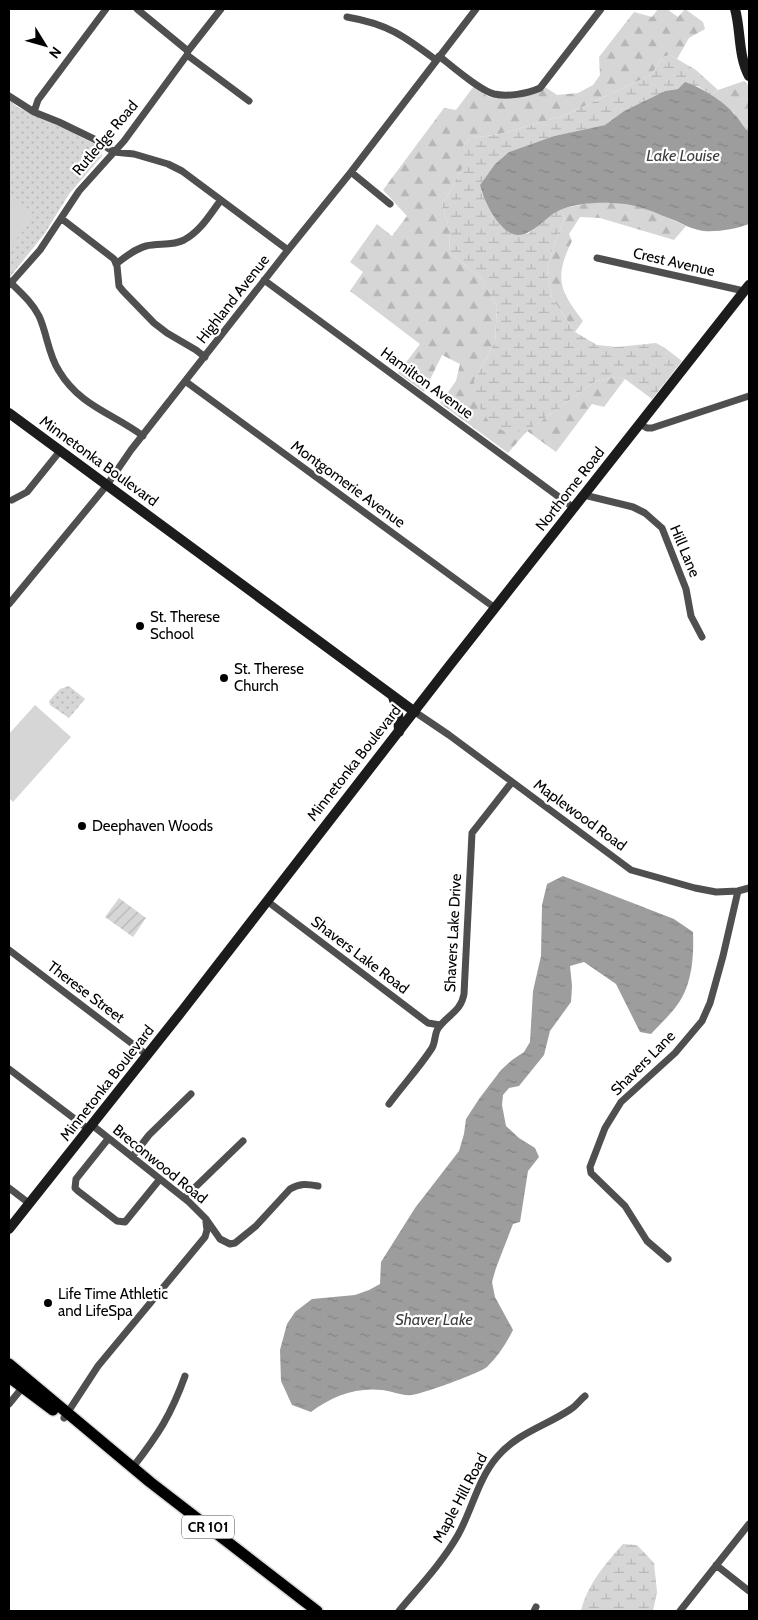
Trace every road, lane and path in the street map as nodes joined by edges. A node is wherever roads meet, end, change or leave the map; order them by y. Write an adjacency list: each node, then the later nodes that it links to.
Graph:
1 (106, 9): 13 (street)
2 (137, 9): 8 (street)
3 (221, 9): 8 (street, Rutledge Road)
4 (476, 9): 9 (street, Highland Avenue)
5 (601, 9): 9 (street)
6 (736, 9): 10 (street)
7 (347, 16): 9 (street)
8 (188, 53): 12 (street); 14 (street, Rutledge Road)
9 (438, 58): 15 (street, Highland Avenue)
10 (749, 76)
11 (9, 96): 13 (street)
12 (249, 102)
13 (34, 112): 14 (street)
14 (114, 152): 16 (street); 18 (street, Rutledge Road)
15 (352, 172): 17 (street); 19 (street, Highland Avenue)
16 (221, 200): 19 (street); 21 (street)
17 (390, 204)
18 (62, 219): 21 (street); 23 (street, Rutledge Road)
19 (288, 250): 22 (street, Highland Avenue)
20 (597, 258): 24 (street, Crest Avenue)
21 (116, 264): 25 (street)
22 (264, 280): 25 (street, Highland Avenue); 35 (street, Hamilton Avenue)
23 (9, 283): 30 (street)
24 (747, 288): 29 (street, Northome Road)
25 (205, 357): 26 (street, Highland Avenue)
26 (186, 381): 30 (street, Highland Avenue); 37 (street, Montgomerie Avenue)
27 (749, 396): 29 (street)
28 (9, 413): 31 (street, Minnetonka Boulevard)
29 (640, 424): 33 (street, Northome Road)
30 (143, 436): 32 (street, Highland Avenue)
31 (60, 451): 32 (street, Minnetonka Boulevard); 34 (street)
32 (106, 485): 36 (street, Highland Avenue); 39 (street, Minnetonka Boulevard)
33 (584, 495): 35 (street, Northome Road); 38 (street, Hill Lane)
34 (12, 500)
35 (574, 508): 37 (street, Northome Road)
36 (9, 604)
37 (495, 608): 40 (street, Northome Road)
38 (702, 637)
39 (393, 697): 40 (street, Minnetonka Boulevard); 41 (street)
40 (415, 712): 41 (street, Minnetonka Boulevard); 42 (street, Maplewood Road)
41 (399, 732): 45 (street, Minnetonka Boulevard)
42 (512, 782): 44 (street, Maplewood Road); 47 (street, Shavers Lake Drive)
43 (749, 888): 44 (street, Maplewood Road)
44 (738, 890): 65 (street, Shavers Lane)
45 (267, 901): 47 (street, Shavers Lake Road); 48 (street, Minnetonka Boulevard)
46 (9, 950): 48 (street, Therese Street)
47 (440, 1025): 51 (street, Shavers Lake Drive)
48 (147, 1055): 52 (street, Minnetonka Boulevard)
49 (9, 1068): 52 (street, Breconwood Road)
50 (191, 1094): 55 (street)
51 (389, 1104)
52 (90, 1127): 53 (street, Breconwood Road); 60 (street, Minnetonka Boulevard)
53 (108, 1139): 55 (street, Breconwood Road); 56 (street)
54 (244, 1141): 59 (street)
55 (132, 1157): 56 (street, Breconwood Road)
56 (160, 1179): 59 (street, Breconwood Road)
57 (318, 1186): 64 (street)
58 (9, 1188): 60 (street)
59 (184, 1198): 61 (street, Breconwood Road)
60 (30, 1204): 62 (street, Minnetonka Boulevard)
61 (206, 1219): 63 (street, Breconwood Road); 64 (street)
62 (9, 1230)
63 (204, 1237): 64 (street); 72 (street)
64 (220, 1240)
65 (668, 1259)
66 (9, 1364): 72 (main road, CR 101)
67 (185, 1376): 73 (street)
68 (9, 1377): 69 (main road, CR 101)
69 (22, 1388): 71 (street); 72 (main road, CR 101)
70 (584, 1396): 78 (street, Maple Hill Road)
71 (9, 1404)
72 (66, 1416): 73 (main road, CR 101)
73 (133, 1467): 77 (main road, CR 101)
74 (749, 1524): 75 (street)
75 (716, 1565): 76 (street); 79 (street)
76 (749, 1591)
77 (317, 1611)
78 (399, 1611)
79 (680, 1611)

